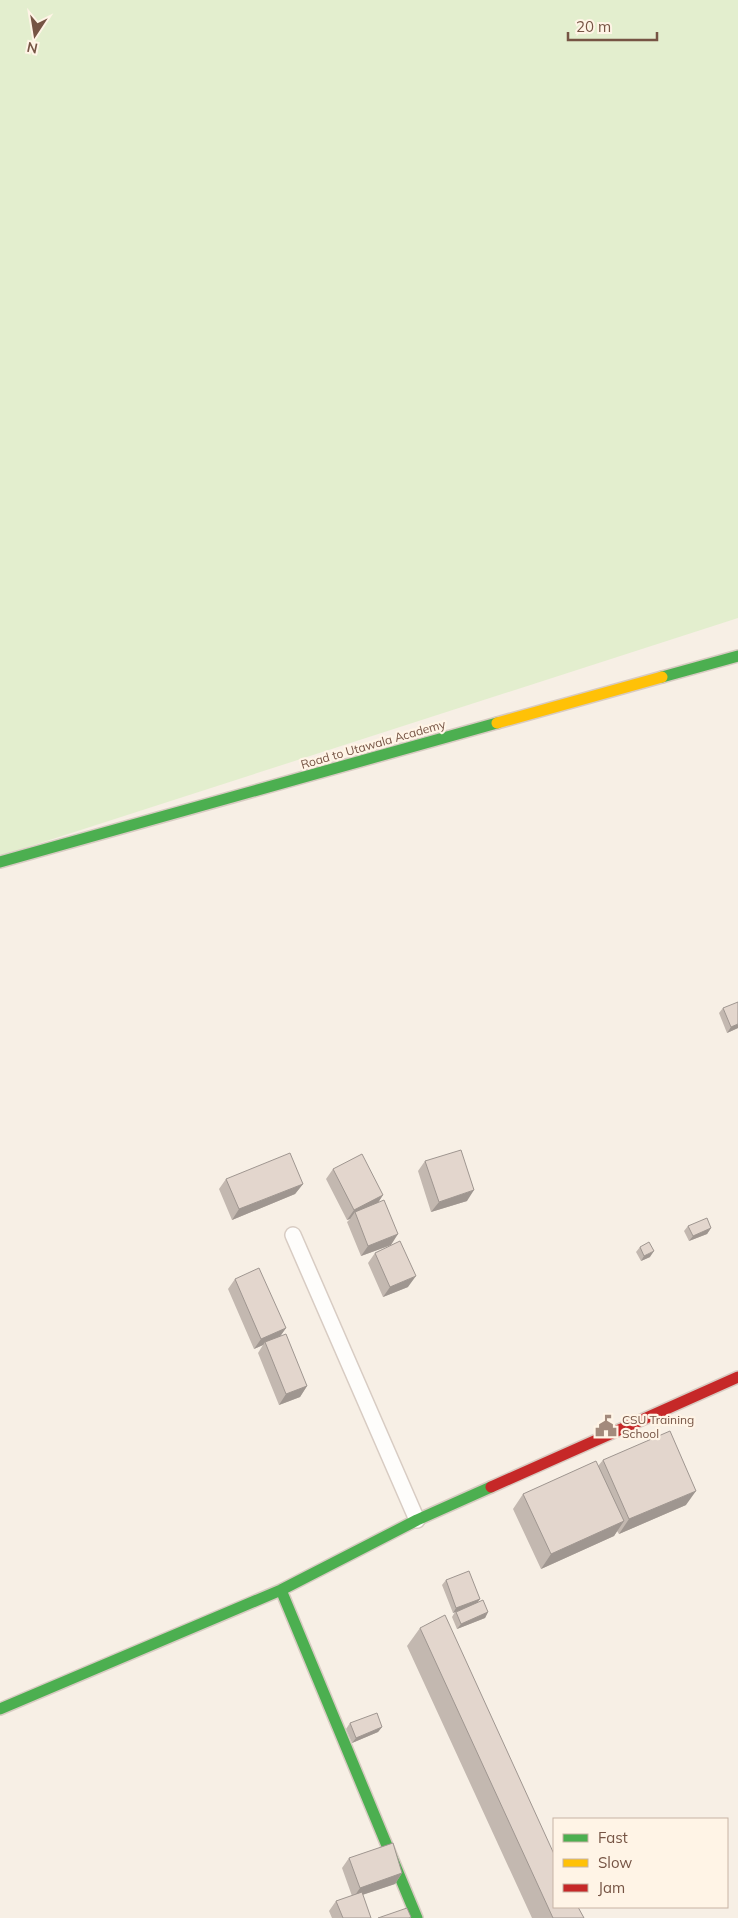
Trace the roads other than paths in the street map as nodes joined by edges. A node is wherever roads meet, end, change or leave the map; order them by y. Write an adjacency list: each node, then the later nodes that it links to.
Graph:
1 (738, 656): 2 (street, Road to Utawala Academy)
2 (0, 862)
3 (293, 1235): 5 (lane)
4 (738, 1377): 5 (street)
5 (417, 1520): 6 (street)
6 (281, 1590): 7 (street); 8 (street)
7 (0, 1709)
8 (417, 1918)

